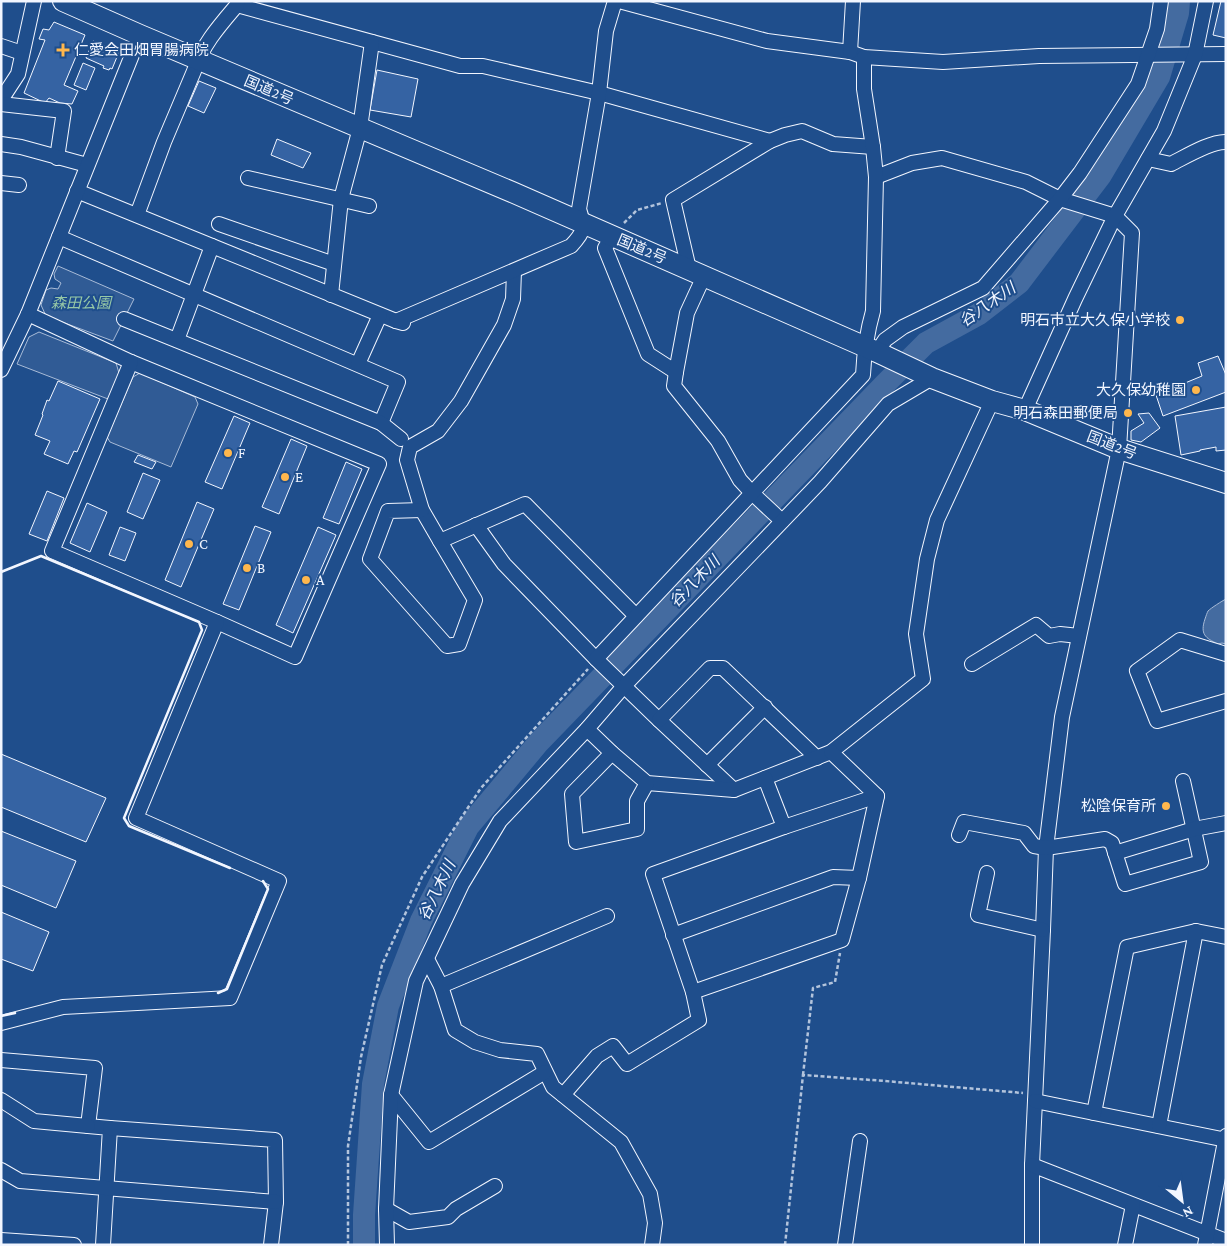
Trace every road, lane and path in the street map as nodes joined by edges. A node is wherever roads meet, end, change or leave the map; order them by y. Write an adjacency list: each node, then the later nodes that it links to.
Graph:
1 (34, 1): 14 (street)
2 (62, 1): 10 (highway, 国道2号)
3 (615, 1): 20 (street)
4 (619, 1): 9 (street)
5 (853, 1): 13 (street)
6 (1161, 1): 15 (street)
7 (1206, 1): 16 (street)
8 (237, 3): 11 (street); 19 (street)
9 (659, 6): 13 (street)
10 (140, 35): 19 (highway, 国道2号); 30 (street)
11 (372, 42): 20 (street); 23 (street)
12 (1, 46): 14 (street)
13 (850, 52): 18 (street)
14 (22, 53): 21 (street)
15 (1151, 54): 16 (street); 18 (street); 37 (street)
16 (1195, 54): 17 (street); 29 (street)
17 (1226, 54)
18 (864, 57): 27 (street)
19 (198, 60): 23 (highway, 国道2号); 40 (street)
20 (598, 93): 24 (street); 43 (street)
21 (1, 100)
22 (1, 104): 28 (street)
23 (360, 128): 36 (street); 43 (highway, 国道2号)
24 (770, 141): 27 (street); 38 (street)
25 (1226, 142): 29 (street)
26 (1, 144): 28 (street)
27 (873, 147): 31 (street)
28 (57, 158): 30 (street)
29 (1148, 159): 41 (street)
30 (87, 165): 35 (street)
31 (876, 177): 37 (street); 56 (street)
32 (248, 178): 36 (street)
33 (1, 183): 34 (street)
34 (20, 185)
35 (77, 190): 40 (street); 45 (street)
36 (342, 199): 39 (street); 47 (street)
37 (1060, 199): 41 (street); 56 (street)
38 (673, 200): 44 (path); 49 (street)
39 (369, 206)
40 (136, 215): 46 (street)
41 (1115, 216): 63 (street); 66 (street)
42 (218, 224): 47 (street)
43 (583, 224): 44 (highway, 国道2号); 48 (street)
44 (612, 236): 49 (highway, 国道2号); 60 (street)
45 (59, 238): 50 (street); 52 (street)
46 (212, 246): 50 (street); 51 (street)
47 (334, 264): 51 (street)
48 (514, 271): 53 (street); 69 (street)
49 (697, 272): 56 (highway, 国道2号); 60 (street)
50 (194, 294): 55 (street); 58 (street)
51 (331, 295): 53 (street)
52 (28, 314): 57 (street); 59 (street)
53 (380, 315): 58 (street)
54 (124, 319): 55 (street)
55 (177, 340): 64 (street)
56 (871, 350): 61 (highway, 国道2号); 68 (street)
57 (131, 362): 74 (street); 74 (street)
58 (358, 364): 64 (street)
59 (1, 370)
60 (676, 372): 68 (street)
61 (932, 378): 62 (highway, 国道2号); 70 (street)
62 (992, 401): 63 (highway, 国道2号); 84 (street)
63 (1025, 410): 66 (highway, 国道2号)
64 (381, 423): 65 (street)
65 (401, 440)
66 (1119, 449): 67 (highway, 国道2号); 75 (street)
67 (1226, 483)
68 (752, 493): 70 (street); 73 (street)
69 (422, 510): 72 (street); 72 (street)
70 (782, 521): 79 (street)
71 (476, 525): 72 (street); 73 (street); 77 (street)
72 (440, 541)
73 (636, 616): 77 (street)
74 (217, 622): 110 (street)
75 (1079, 636): 78 (street); 97 (street)
76 (1226, 654): 80 (street)
77 (596, 659): 79 (street)
78 (972, 664)
79 (624, 686): 82 (street); 83 (street)
80 (1226, 701)
81 (764, 707): 82 (street); 86 (street); 87 (street)
82 (658, 720): 87 (street)
83 (587, 728): 85 (street); 107 (street)
84 (832, 752): 86 (street); 92 (street)
85 (612, 753): 89 (street); 89 (street)
86 (817, 758): 88 (street)
87 (707, 765): 91 (street)
88 (765, 778): 91 (street); 94 (street)
89 (647, 782): 91 (street)
90 (1183, 782): 95 (street)
91 (734, 790)
92 (877, 796): 94 (street); 100 (street)
93 (1226, 823): 95 (street)
94 (784, 827): 104 (street)
95 (1194, 829): 98 (street); 98 (street)
96 (959, 835): 97 (street)
97 (1046, 848): 98 (street); 102 (street)
98 (1115, 853)
99 (987, 872): 102 (street)
100 (859, 878): 104 (street); 106 (street)
101 (607, 916): 108 (street)
102 (1043, 930): 116 (street)
103 (1196, 931): 105 (street); 118 (street); 120 (street)
104 (673, 935): 109 (street)
105 (1226, 937)
106 (842, 940): 109 (street); 113 (path)
107 (426, 959): 108 (street); 114 (street)
108 (442, 986): 112 (street)
109 (693, 992): 115 (street)
110 (1, 1023)
111 (1, 1060): 119 (street)
112 (546, 1072): 114 (street); 115 (street)
113 (803, 1076): 116 (path); 139 (path)
114 (391, 1096): 130 (street)
115 (563, 1096): 138 (street)
116 (1036, 1098): 118 (street); 124 (street)
117 (1, 1100): 119 (street)
118 (1094, 1113): 120 (street)
119 (88, 1126): 121 (street)
120 (1159, 1126): 122 (street)
121 (110, 1128): 127 (street); 128 (street)
122 (1226, 1139): 131 (street)
123 (860, 1141): 140 (street)
124 (1032, 1165): 129 (street); 141 (street)
125 (1, 1170): 127 (street)
126 (495, 1186): 130 (street)
127 (106, 1188): 128 (street); 135 (street)
128 (276, 1202): 136 (street)
129 (1133, 1205): 131 (street); 142 (street)
130 (386, 1209): 137 (street)
131 (1206, 1239): 133 (street)
132 (1, 1240): 134 (street)
133 (1226, 1241)
134 (74, 1245)
135 (102, 1245)
136 (271, 1245)
137 (387, 1245)
138 (652, 1245)
139 (785, 1245)
140 (845, 1245)
141 (1032, 1245)
142 (1125, 1245)

